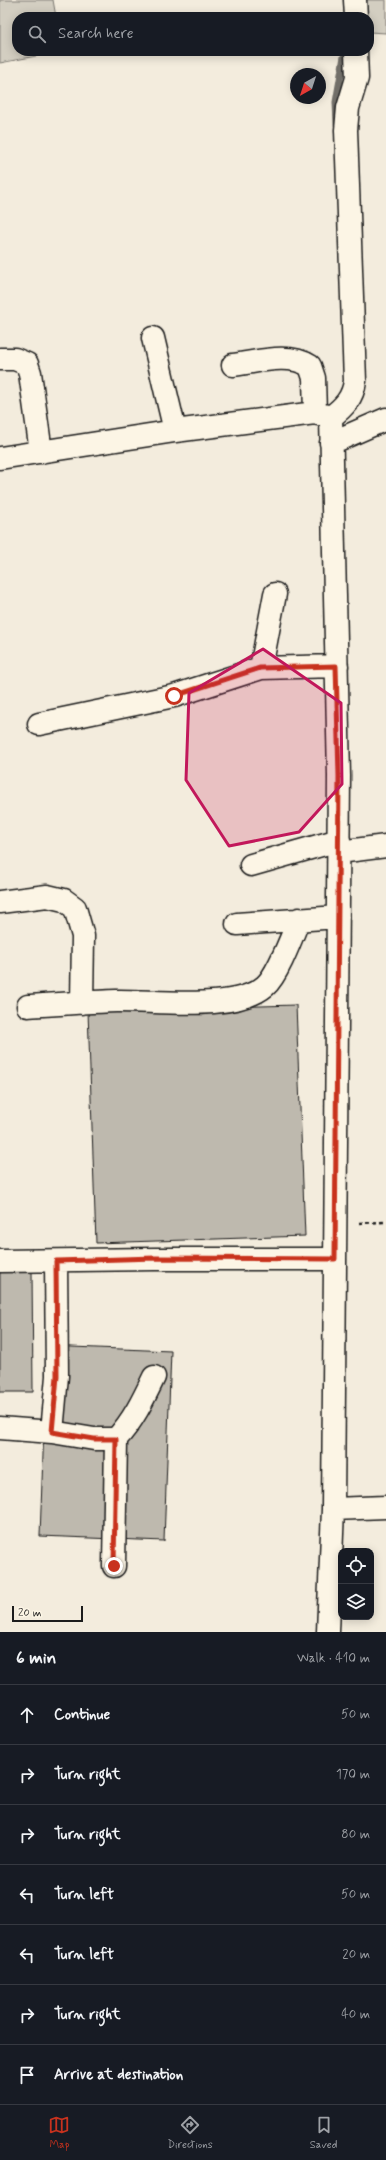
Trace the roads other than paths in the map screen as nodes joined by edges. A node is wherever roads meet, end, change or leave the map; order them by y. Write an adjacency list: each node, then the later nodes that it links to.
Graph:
1 (356, 0): 2 (street)
2 (356, 12)
3 (356, 56): 7 (street)
4 (153, 338): 9 (street)
5 (0, 360): 11 (street)
6 (233, 365): 7 (street)
7 (323, 415): 9 (street); 10 (street)
8 (386, 419): 10 (street)
9 (176, 431): 11 (street)
10 (331, 443): 14 (street)
11 (41, 452): 12 (street)
12 (0, 458)
13 (275, 594): 15 (street)
14 (336, 666): 15 (street); 17 (street)
15 (260, 668): 16 (street)
16 (39, 724)
17 (339, 846): 18 (street); 19 (street); 21 (street)
18 (386, 846)
19 (251, 865)
20 (0, 902): 24 (street)
21 (338, 917): 22 (street); 26 (street)
22 (299, 919): 23 (street); 24 (street)
23 (237, 924)
24 (82, 1003): 25 (street)
25 (28, 1006)
26 (335, 1259): 28 (street); 34 (street)
27 (0, 1261): 28 (street)
28 (56, 1261): 31 (street)
29 (154, 1377): 32 (street)
30 (0, 1428): 31 (street)
31 (52, 1432): 32 (street)
32 (116, 1439): 35 (street)
33 (386, 1507): 34 (street)
34 (333, 1510): 36 (street)
35 (114, 1566)
36 (328, 1632)

